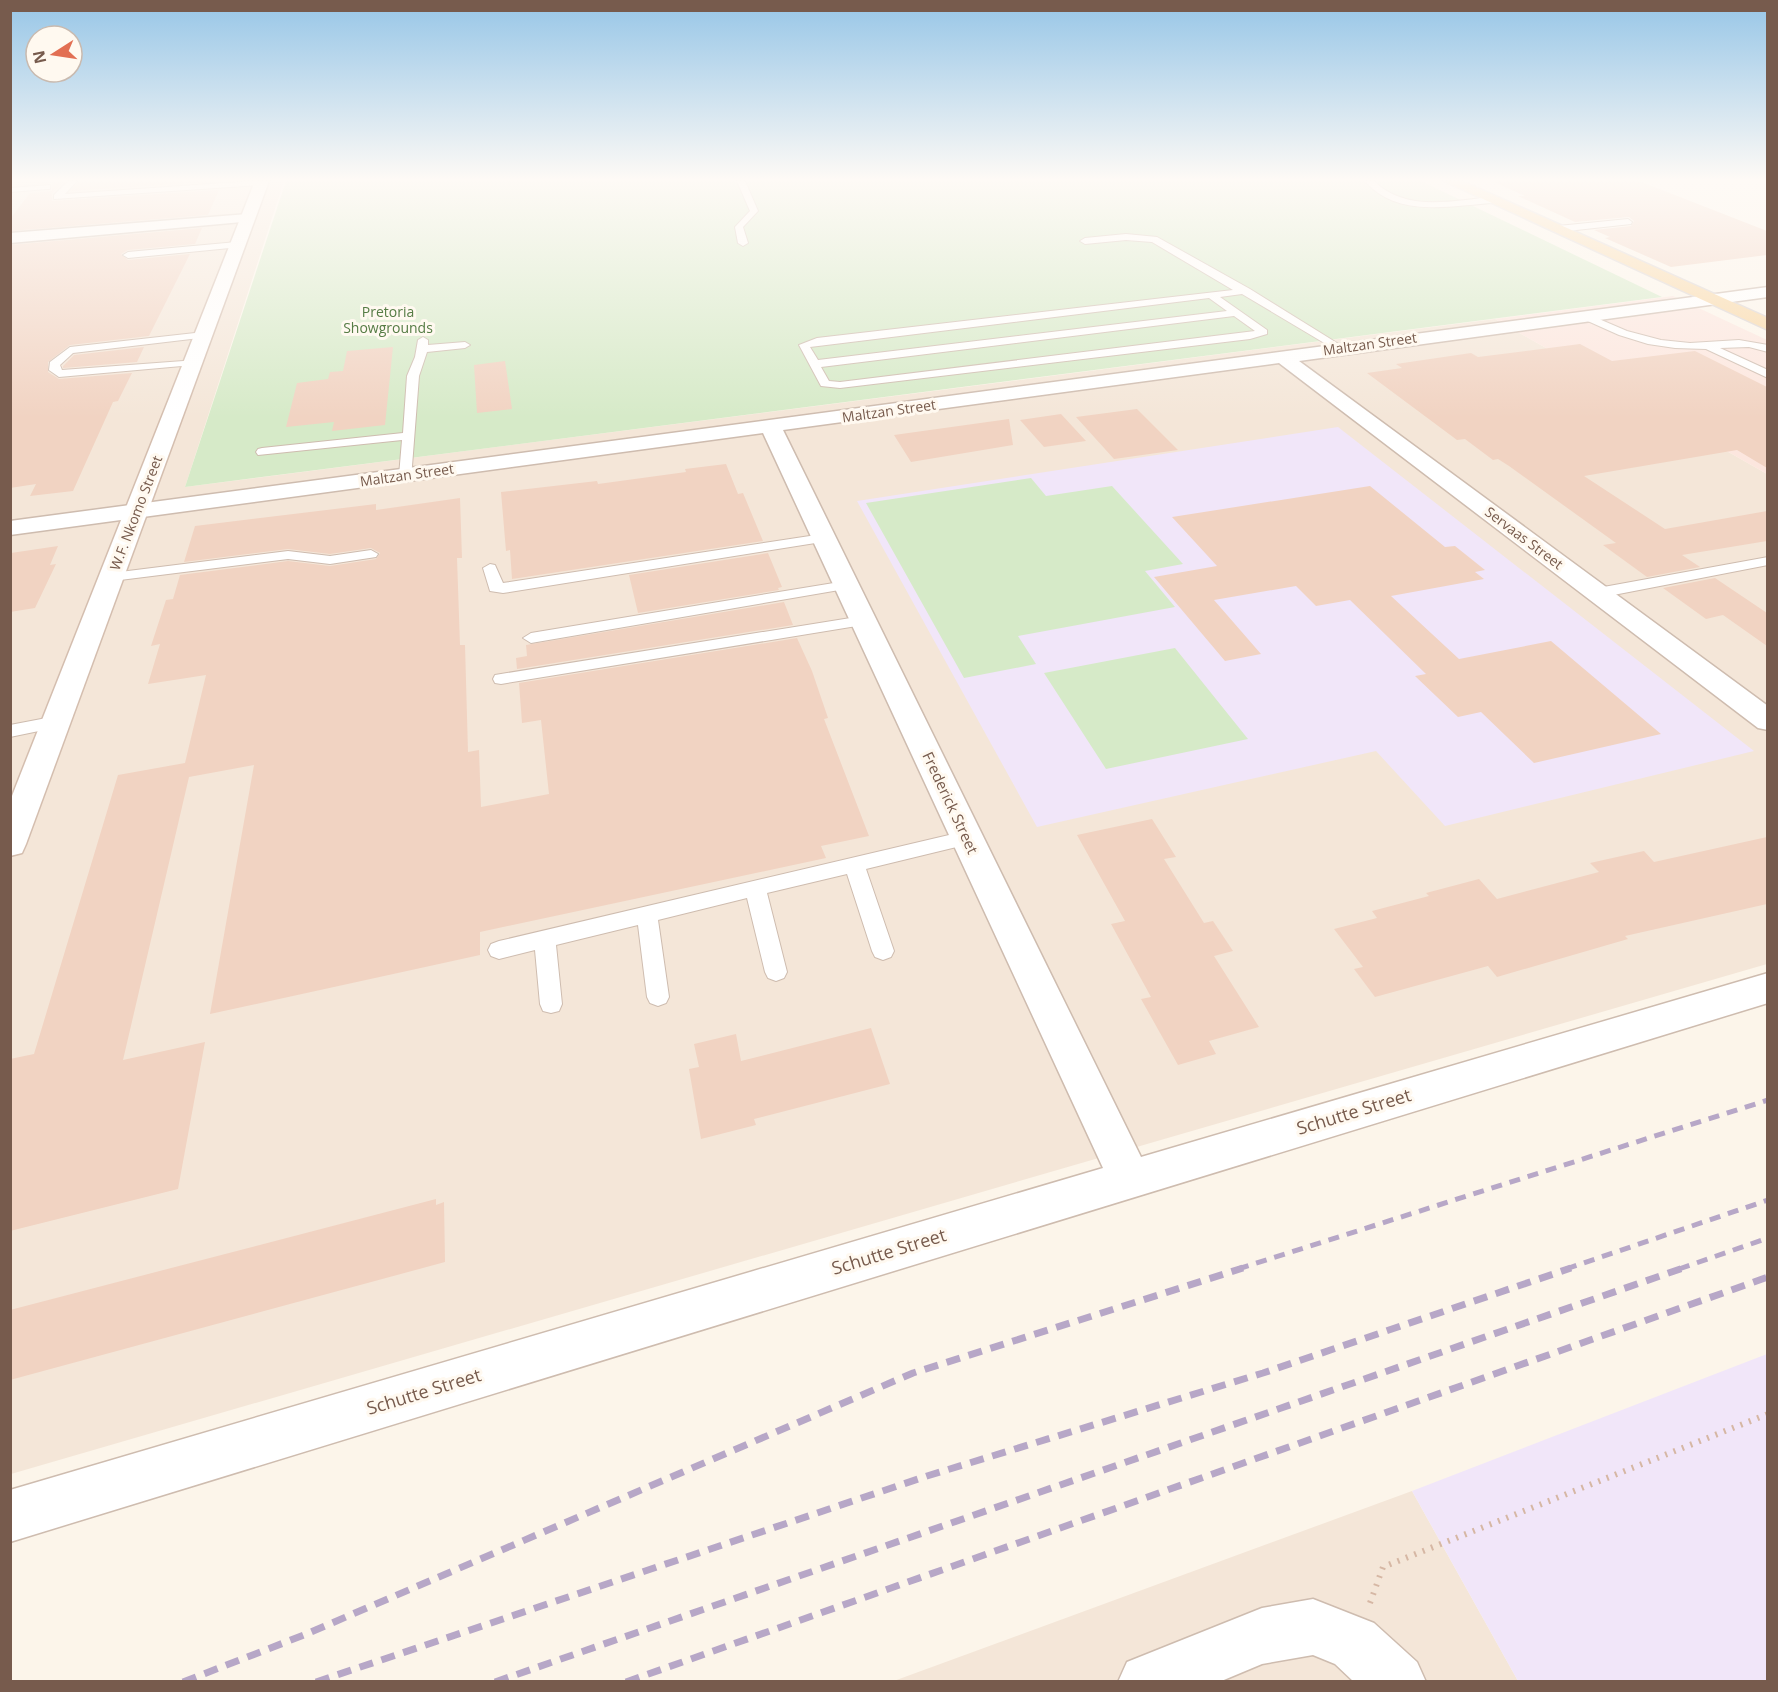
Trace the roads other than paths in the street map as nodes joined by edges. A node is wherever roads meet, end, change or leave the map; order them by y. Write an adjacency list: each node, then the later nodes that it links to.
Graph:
1 (232, 260): 12 (street, W.F. Nkomo Street)
2 (1191, 260): 4 (lane)
3 (1626, 260): 7 (main road)
4 (1246, 291): 6 (lane); 14 (lane)
5 (1767, 292): 7 (street, Maltzan Street)
6 (1212, 296): 8 (lane); 18 (lane)
7 (1711, 299): 9 (street, Maltzan Street); 10 (main road)
8 (1237, 313): 18 (lane); 18 (lane)
9 (1584, 316): 13 (lane); 14 (street, Maltzan Street)
10 (1767, 325)
11 (463, 331): 21 (lane)
12 (204, 335): 17 (street, W.F. Nkomo Street); 17 (lane)
13 (1709, 347): 15 (lane); 19 (lane)
14 (1340, 348): 16 (street, Maltzan Street)
15 (1767, 349)
16 (1281, 356): 20 (street, Maltzan Street); 32 (street, Servaas Street)
17 (194, 362): 24 (street, W.F. Nkomo Street)
18 (814, 364)
19 (1767, 375)
20 (771, 427): 23 (street, Maltzan Street); 26 (street, Frederick Street)
21 (409, 436): 22 (lane); 23 (lane)
22 (261, 452)
23 (406, 476): 24 (street, Maltzan Street)
24 (137, 511): 25 (street, Maltzan Street); 30 (street, W.F. Nkomo Street)
25 (10, 528)
26 (823, 538): 29 (lane); 31 (street, Frederick Street)
27 (371, 554): 30 (lane)
28 (1767, 561): 32 (lane)
29 (490, 568)
30 (112, 577): 37 (street, W.F. Nkomo Street)
31 (846, 585): 33 (street, Frederick Street); 34 (lane)
32 (1598, 593): 36 (street, Servaas Street)
33 (863, 621): 35 (lane); 39 (street, Frederick Street)
34 (531, 638)
35 (501, 679)
36 (1767, 721)
37 (57, 722): 38 (lane); 40 (street, W.F. Nkomo Street)
38 (10, 730)
39 (966, 838): 41 (lane); 51 (street, Frederick Street)
40 (10, 844)
41 (854, 864): 42 (lane); 46 (lane)
42 (755, 888): 43 (lane); 47 (lane)
43 (647, 914): 44 (lane); 49 (lane)
44 (545, 939): 45 (lane); 50 (lane)
45 (499, 950)
46 (883, 951)
47 (776, 972)
48 (1767, 987): 51 (street, Schutte Street)
49 (658, 997)
50 (551, 1004)
51 (1130, 1179): 52 (street, Schutte Street)
52 (10, 1516)
53 (1147, 1682): 54 (street)
54 (1397, 1682)

